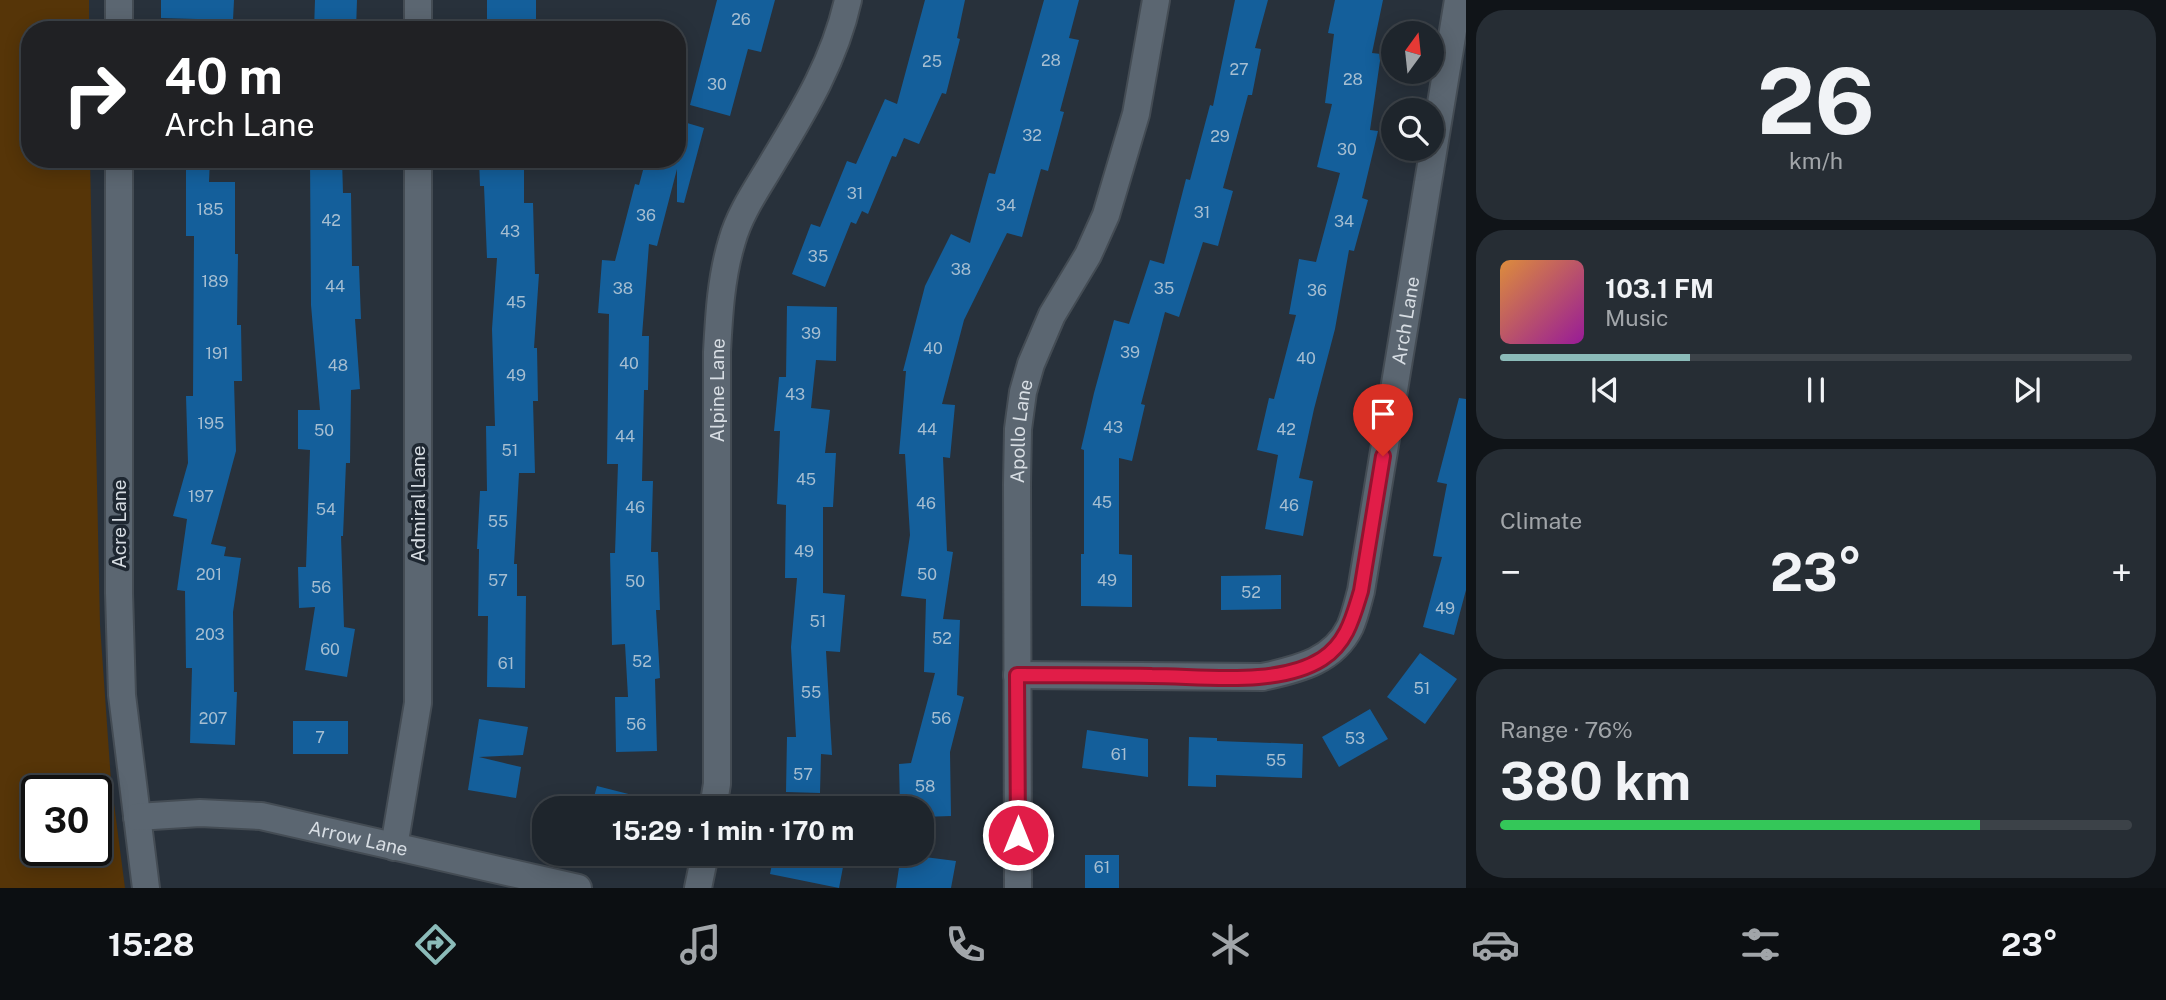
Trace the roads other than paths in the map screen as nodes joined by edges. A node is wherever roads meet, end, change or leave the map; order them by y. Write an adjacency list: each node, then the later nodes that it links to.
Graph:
1 (119, 0): 6 (street)
2 (418, 0): 7 (street)
3 (848, 0): 11 (street, Alpine Lane)
4 (1156, 0): 10 (street, Apollo Lane)
5 (1458, 0): 10 (street, Arch Lane)
6 (119, 21)
7 (418, 21)
8 (119, 168): 12 (street, Acre Lane)
9 (418, 168): 13 (street, Admiral Lane)
10 (1017, 675): 18 (street, Apollo Lane)
11 (715, 796)
12 (137, 817): 13 (street, Arrow Lane); 15 (street, Acre Lane)
13 (394, 847): 16 (street, Arrow Lane)
14 (703, 866): 17 (street)
15 (146, 888)
16 (578, 888)
17 (698, 888)
18 (1018, 888)

